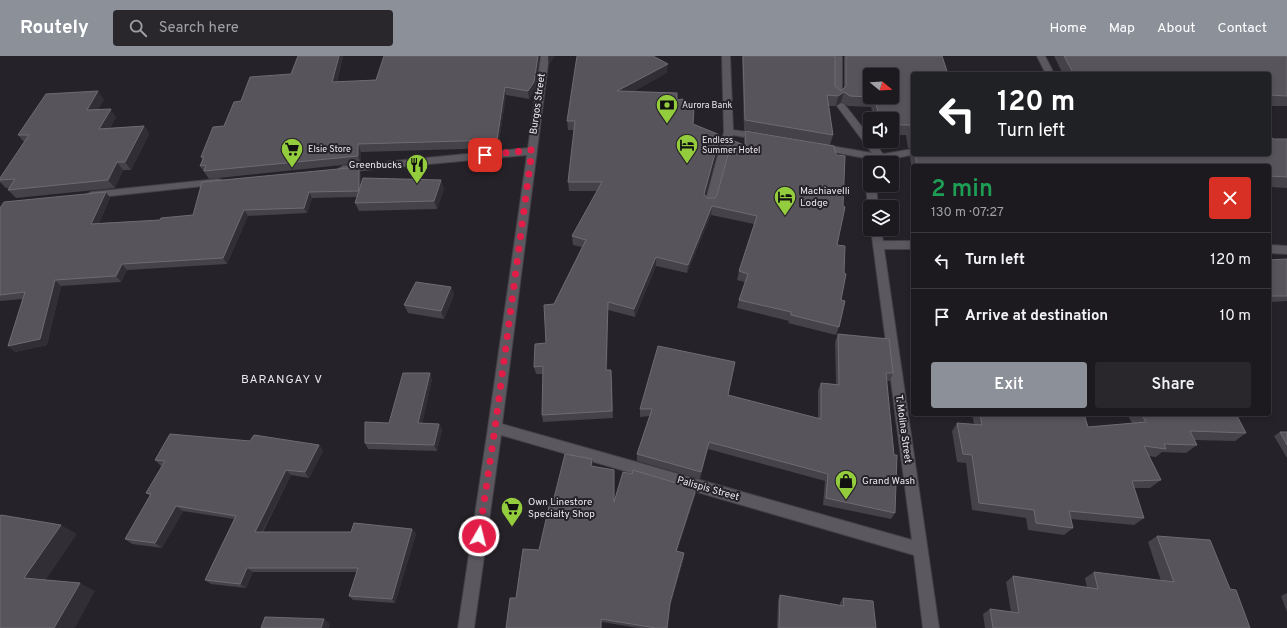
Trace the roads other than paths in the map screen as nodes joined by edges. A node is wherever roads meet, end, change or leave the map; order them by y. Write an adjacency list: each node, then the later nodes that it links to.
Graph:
1 (545, 56): 11 (street, Burgos Street)
2 (726, 56): 8 (street)
3 (838, 56): 6 (street)
4 (1041, 56): 5 (street)
5 (1049, 72)
6 (838, 96)
7 (840, 106): 13 (street)
8 (729, 132): 9 (street); 19 (street)
9 (767, 138)
10 (813, 146): 15 (street)
11 (532, 150): 16 (street); 25 (street, Burgos Street)
12 (911, 152): 14 (street)
13 (876, 156)
14 (896, 156)
15 (863, 157)
16 (333, 170)
17 (230, 181): 18 (street)
18 (79, 196)
19 (710, 203)
20 (877, 236): 21 (street, T. Molina Street)
21 (878, 245): 22 (street); 26 (street, T. Molina Street)
22 (911, 245)
23 (1271, 249): 24 (street)
24 (1287, 250)
25 (495, 428): 26 (street, Palispis Street); 27 (street, Burgos Street)
26 (920, 550): 28 (street, T. Molina Street)
27 (466, 628)
28 (931, 628)

